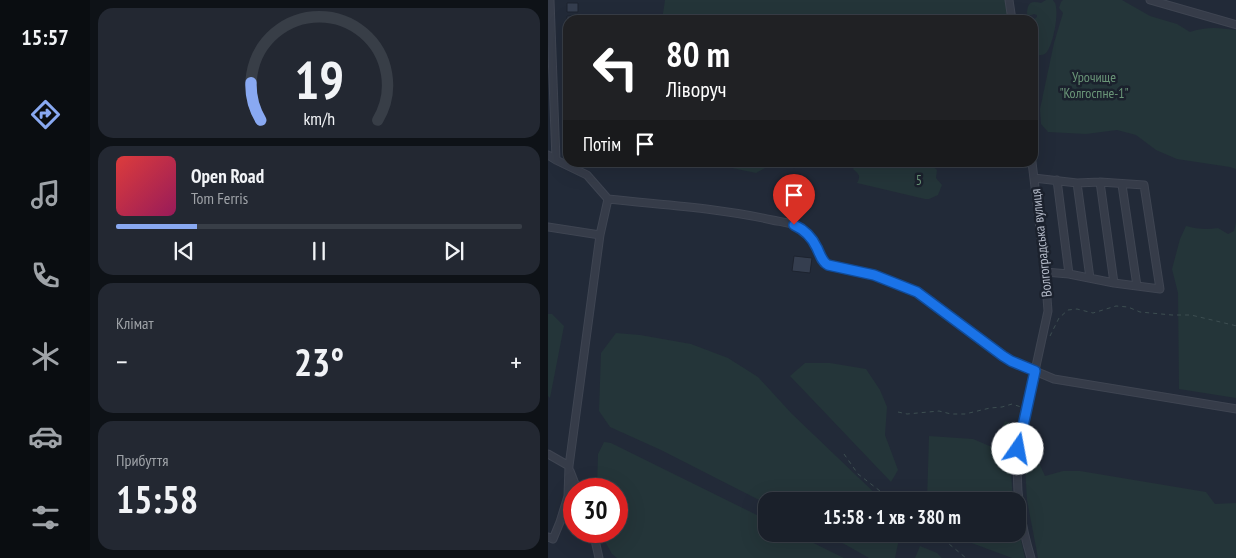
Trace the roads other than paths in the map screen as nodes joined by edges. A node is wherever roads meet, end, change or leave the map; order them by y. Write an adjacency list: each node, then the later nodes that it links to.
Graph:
1 (550, 0): 7 (street)
2 (1009, 0): 4 (street)
3 (1150, 0): 5 (street)
4 (1011, 15)
5 (1236, 24)
6 (548, 154): 7 (street)
7 (556, 160): 8 (street)
8 (563, 164)
9 (570, 167): 16 (street)
10 (1033, 167): 11 (street, Волгоградська вулиця)
11 (1034, 178): 12 (street); 19 (street, Волгоградська вулиця)
12 (1057, 180): 14 (street); 20 (street)
13 (1100, 182): 14 (street); 15 (street); 22 (street)
14 (1077, 183): 21 (street)
15 (1122, 185): 23 (street); 23 (street)
16 (608, 199): 18 (street); 24 (street)
17 (548, 227): 18 (street)
18 (600, 235): 27 (street)
19 (1045, 272): 20 (street); 24 (street, Волгоградська вулиця)
20 (1069, 274): 21 (street)
21 (1090, 278): 22 (street)
22 (1114, 283): 23 (street)
23 (1138, 286)
24 (1035, 371): 25 (street); 32 (street, Волгоградська вулиця)
25 (1236, 409)
26 (548, 454): 27 (street)
27 (569, 466): 28 (street); 29 (street)
28 (573, 478)
29 (548, 537)
30 (596, 543): 31 (street)
31 (599, 558)
32 (1031, 558)

